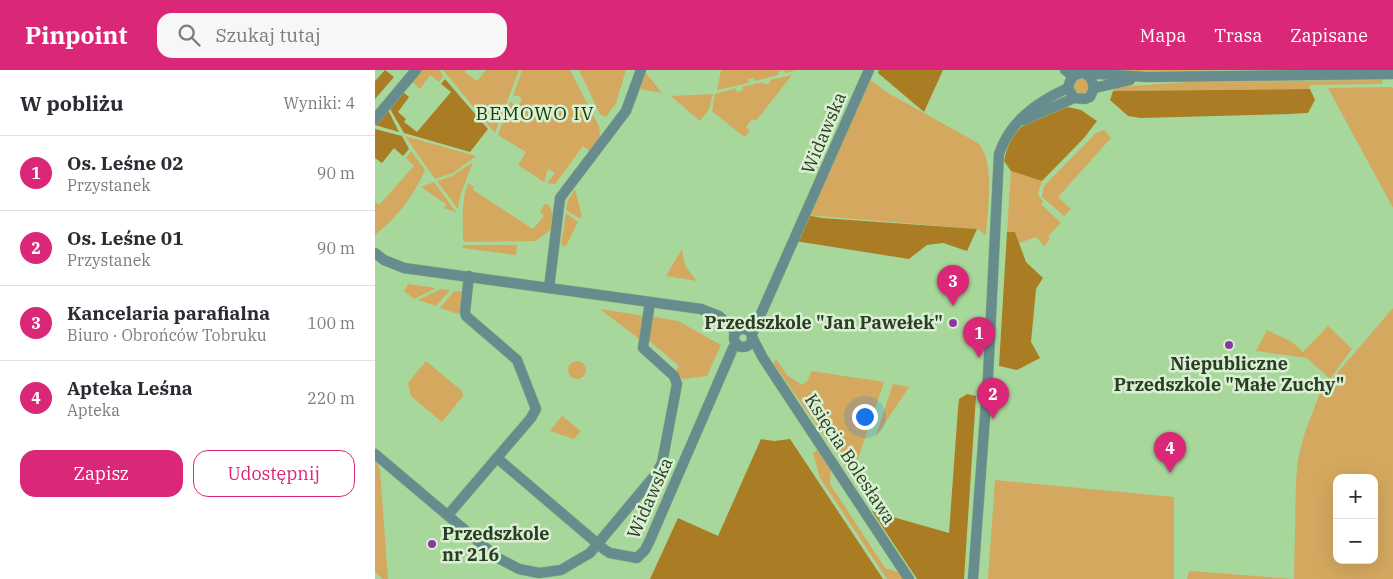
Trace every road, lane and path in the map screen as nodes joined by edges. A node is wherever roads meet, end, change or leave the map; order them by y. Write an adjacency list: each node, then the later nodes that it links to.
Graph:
1 (416, 70): 12 (street)
2 (641, 70): 16 (street)
3 (869, 70): 18 (street, Widawska)
4 (1362, 72): 6 (street); 8 (street)
5 (1069, 73): 7 (street); 9 (street)
6 (1393, 74)
7 (1087, 75): 8 (street); 10 (street)
8 (1147, 76): 10 (street)
9 (1068, 88): 11 (street); 13 (street)
10 (1094, 88): 11 (street)
11 (1077, 98): 13 (street)
12 (375, 119)
13 (1013, 126): 28 (street)
14 (375, 253): 15 (street)
15 (469, 276): 16 (street); 24 (street)
16 (549, 288): 17 (street)
17 (650, 302): 19 (street); 26 (street)
18 (759, 318): 19 (street); 20 (street, Widawska)
19 (739, 330): 20 (street); 21 (street)
20 (752, 336): 21 (street, Widawska); 22 (street, Księcia Bolesława)
21 (740, 346): 22 (street, Księcia Bolesława); 26 (street, Widawska)
22 (763, 358): 27 (street, Księcia Bolesława)
23 (375, 454): 25 (street)
24 (497, 458): 25 (street); 26 (street, Widawska)
25 (448, 515): 26 (street)
26 (598, 544)
27 (909, 579)
28 (973, 579)

